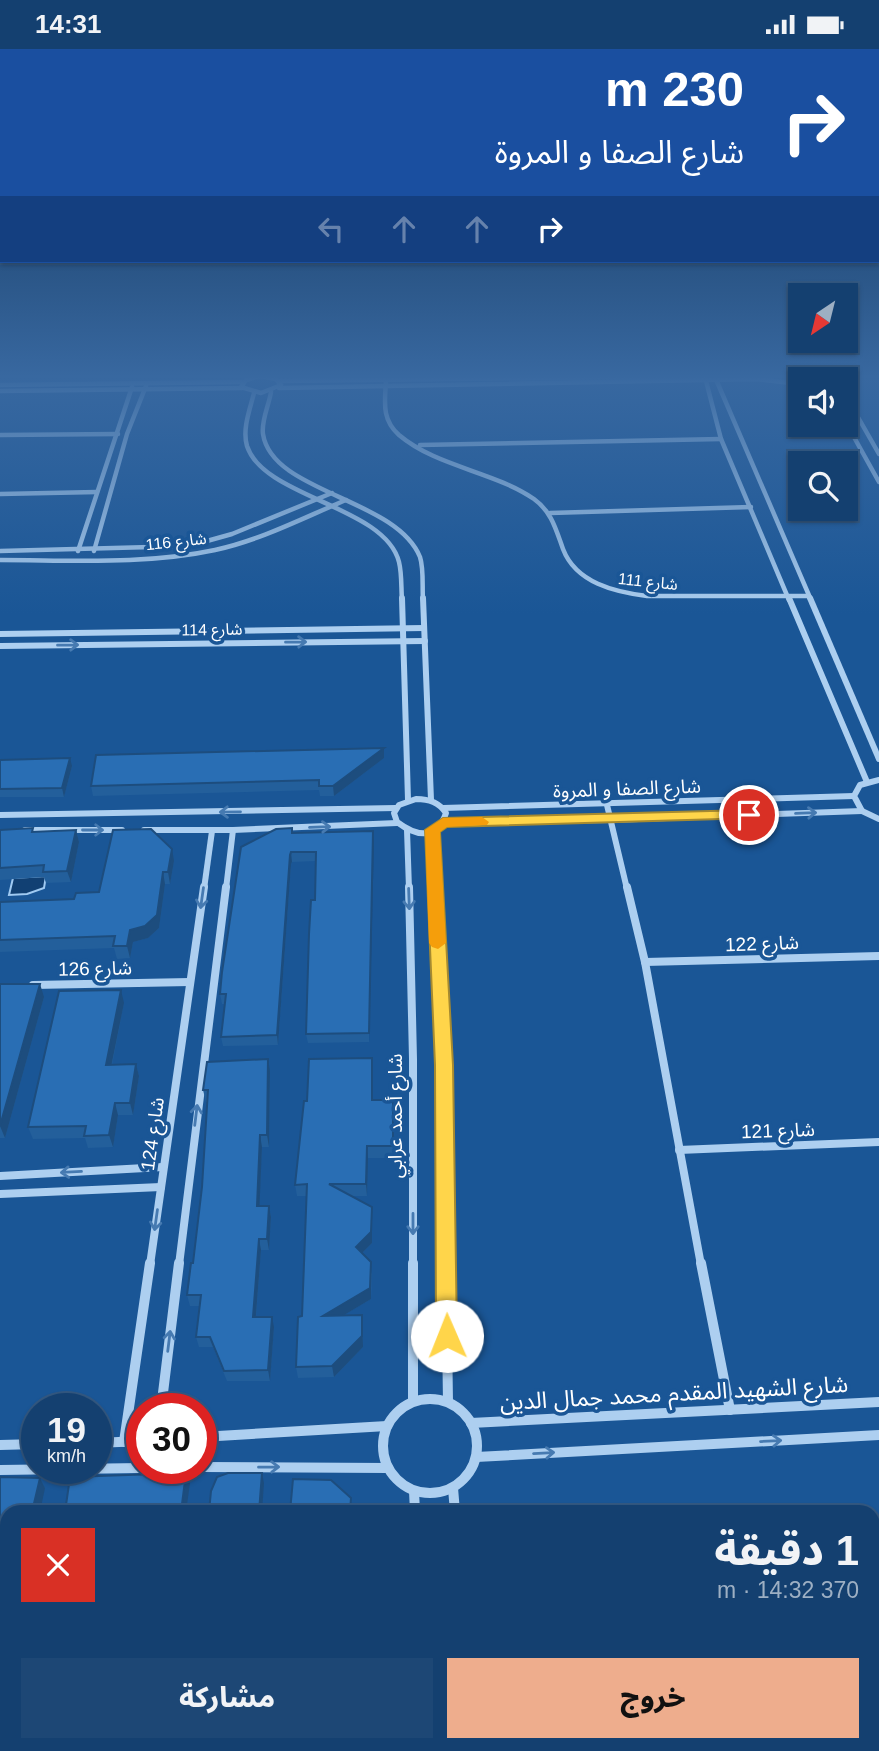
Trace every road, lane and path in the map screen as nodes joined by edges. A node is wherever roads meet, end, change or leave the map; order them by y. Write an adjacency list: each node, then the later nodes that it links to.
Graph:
1 (109, 455): 10 (street)
2 (121, 455): 18 (street)
3 (250, 455): 13 (street)
4 (273, 455): 11 (street)
5 (439, 455): 17 (street)
6 (728, 455): 16 (street)
7 (749, 455): 25 (street)
8 (864, 455): 9 (street)
9 (879, 482)
10 (97, 492): 12 (street); 19 (street)
11 (332, 493): 13 (street, شارع 116); 14 (street)
12 (0, 494)
13 (318, 499): 15 (street); 18 (street, شارع 116)
14 (346, 500): 15 (street, شارع 116); 27 (street)
15 (331, 506): 21 (street, شارع 116); 26 (street)
16 (751, 507): 17 (street); 24 (street)
17 (550, 513): 24 (street, شارع 111)
18 (95, 549): 19 (street, شارع 116); 21 (street)
19 (78, 550): 20 (street, شارع 116); 22 (street)
20 (0, 551)
21 (92, 558): 22 (street, شارع 116)
22 (75, 559): 23 (street, شارع 116)
23 (0, 560)
24 (790, 596): 25 (street, شارع 111); 36 (street)
25 (809, 596): 34 (street)
26 (404, 628): 27 (street, شارع 114); 28 (street, شارع 114); 30 (street)
27 (425, 628): 31 (street)
28 (157, 633): 29 (street, شارع 114); 32 (street)
29 (0, 634)
30 (405, 641): 31 (street, شارع 114); 32 (street, شارع 114, one-way to 30); 38 (street)
31 (425, 641): 39 (street)
32 (156, 644): 33 (street, شارع 114, one-way to 32)
33 (0, 646)
34 (879, 759)
35 (879, 780): 36 (street)
36 (867, 782): 37 (street)
37 (854, 796): 40 (street, شارع الصفا و المروة); 43 (street)
38 (408, 800): 39 (street); 42 (street)
39 (432, 800): 41 (street)
40 (607, 805): 41 (street, شارع الصفا و المروة); 46 (street)
41 (443, 808): 48 (street)
42 (396, 809): 44 (street, one-way to 44); 47 (street)
43 (862, 811): 45 (street); 46 (street, شارع الصفا و المروة, one-way to 43)
44 (0, 815)
45 (879, 819)
46 (611, 820): 48 (street, شارع الصفا و المروة); 55 (street)
47 (397, 823): 50 (street, one-way to 47); 51 (street)
48 (443, 823): 52 (street)
49 (13, 830): 53 (street, one-way to 53)
50 (233, 830): 53 (street); 64 (street, one-way to 50)
51 (407, 830): 52 (street); 65 (street, شارع أحمد عرابي, one-way to 65)
52 (432, 830): 66 (street)
53 (212, 831): 56 (street, شارع 124, one-way to 56)
54 (879, 956): 55 (street, شارع 122)
55 (645, 962): 59 (street)
56 (190, 982): 57 (street, شارع 126); 60 (street, شارع 124)
57 (27, 985)
58 (879, 1142): 59 (street, شارع 121)
59 (679, 1150): 68 (street)
60 (163, 1167): 61 (street, one-way to 61); 62 (street, شارع 124)
61 (0, 1176)
62 (161, 1187): 63 (street); 74 (street, شارع 124, one-way to 74)
63 (0, 1194)
64 (163, 1393)
65 (413, 1401): 66 (street); 70 (street)
66 (447, 1402): 69 (street)
67 (879, 1402): 68 (street, شارع الشهيد المقدم محمد جمال الدين)
68 (730, 1410): 69 (street, شارع الشهيد المقدم محمد جمال الدين)
69 (471, 1423): 77 (street)
70 (387, 1426): 72 (street); 80 (street)
71 (879, 1435): 77 (street, one-way to 71)
72 (217, 1436)
73 (112, 1442): 74 (street)
74 (124, 1442)
75 (21, 1444): 76 (street)
76 (0, 1445)
77 (476, 1457): 82 (street)
78 (217, 1467): 80 (street, one-way to 80)
79 (126, 1468): 81 (street)
80 (388, 1468): 83 (street)
81 (0, 1470)
82 (453, 1487): 83 (street); 85 (street)
83 (414, 1491): 84 (street)
84 (415, 1505)
85 (454, 1505)

